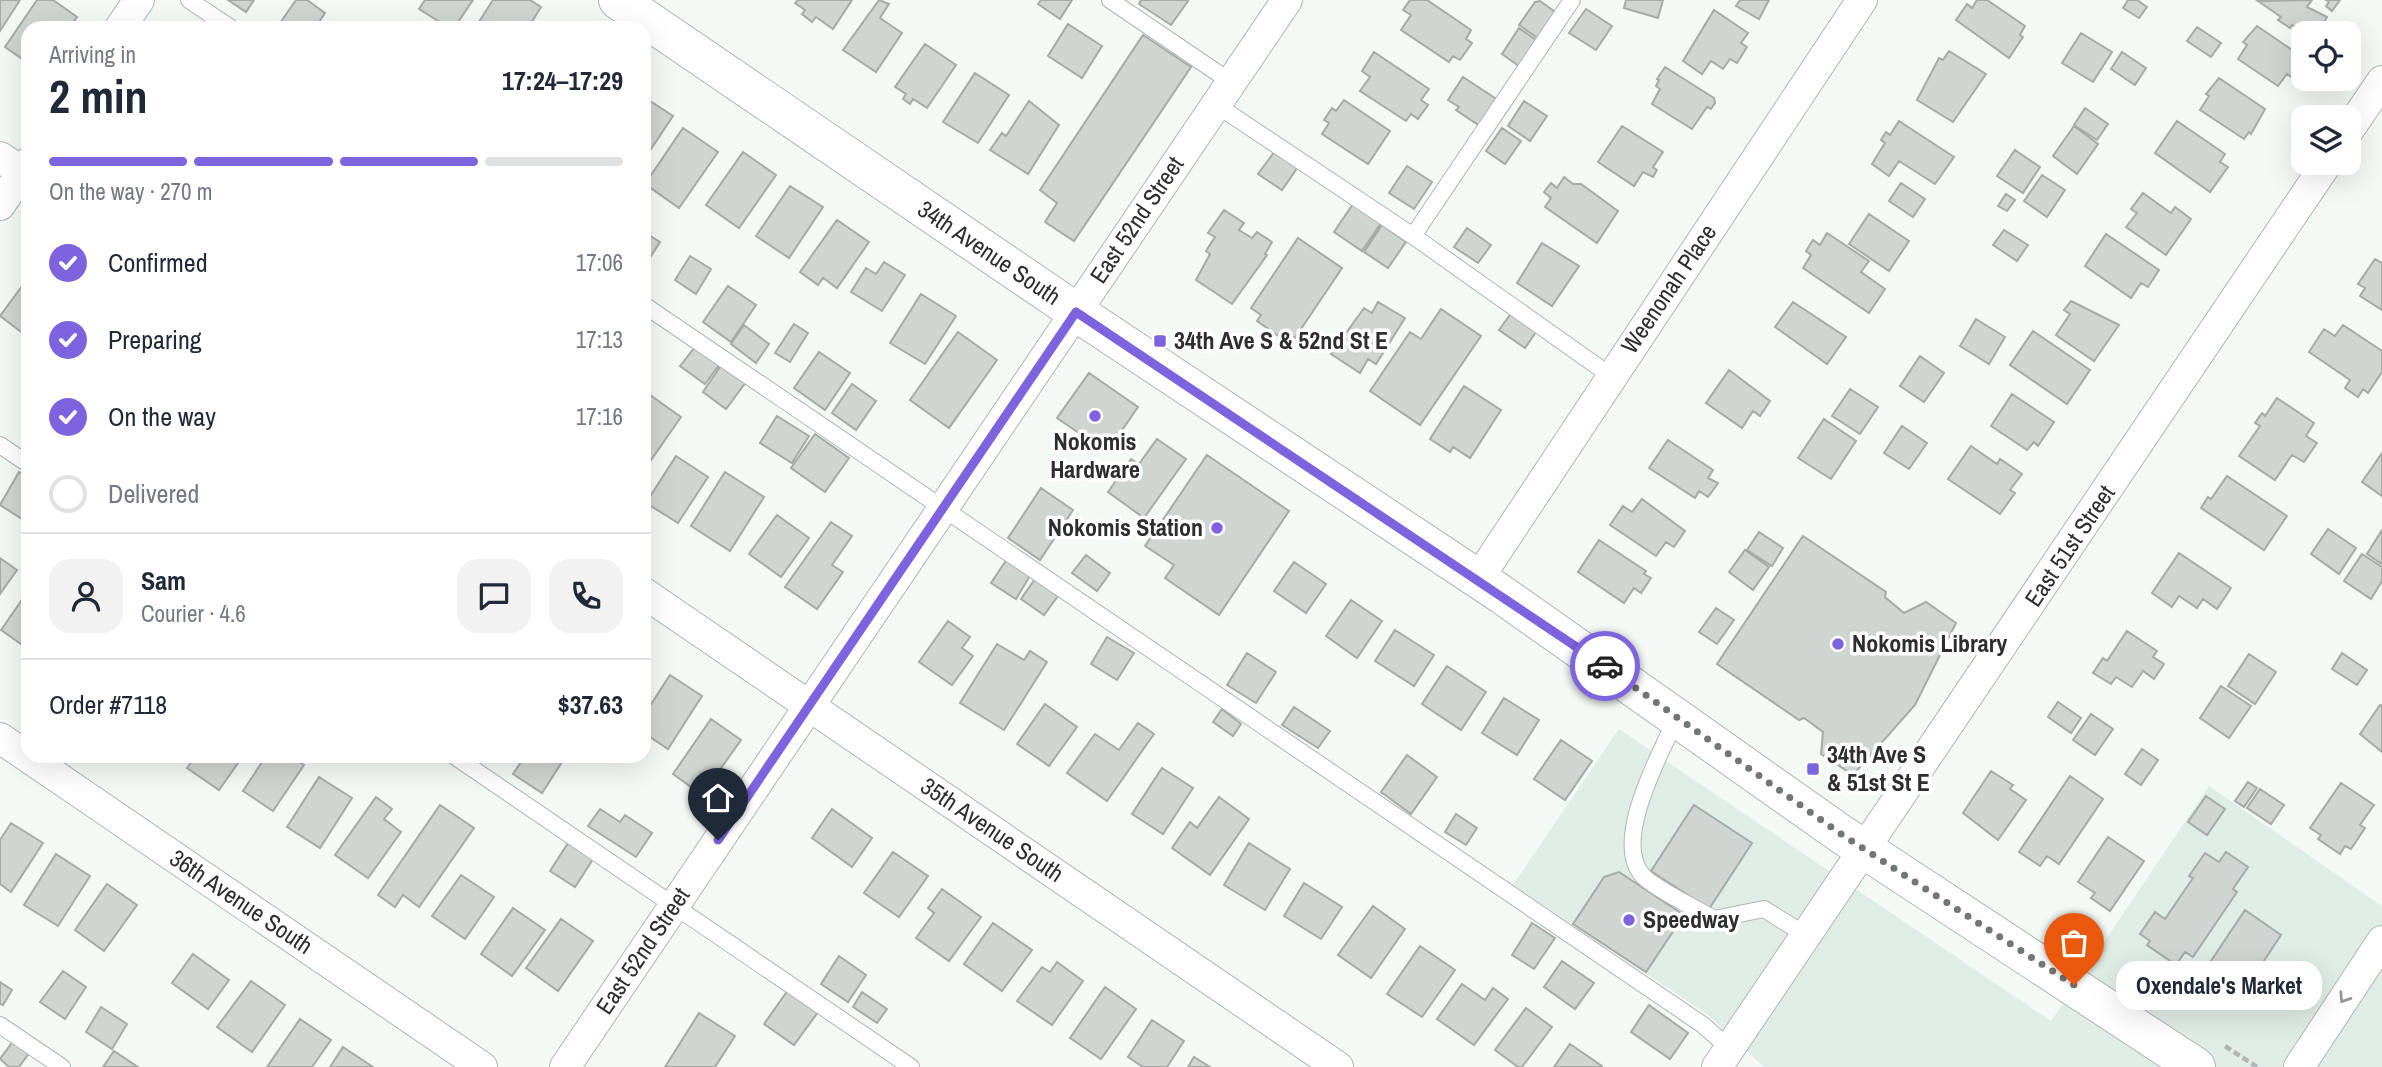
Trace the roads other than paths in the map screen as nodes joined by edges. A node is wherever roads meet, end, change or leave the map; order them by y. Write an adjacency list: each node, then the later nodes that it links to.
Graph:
1 (139, 0): 8 (street)
2 (189, 0): 9 (lane)
3 (618, 0): 10 (street, 34th Avenue South)
4 (1110, 0): 13 (lane)
5 (1287, 0): 13 (street, East 52nd Street)
6 (1572, 0): 18 (lane)
7 (1863, 0): 21 (street, Weenonah Place)
8 (125, 21)
9 (220, 21)
10 (649, 21)
11 (651, 22): 20 (street, 34th Avenue South)
12 (2382, 81): 14 (street)
13 (1223, 93): 18 (lane); 20 (street, East 52nd Street)
14 (2361, 112)
15 (20, 167): 17 (street)
16 (2319, 175): 33 (street, East 51st Street)
17 (0, 205)
18 (1413, 236): 21 (lane)
19 (651, 310): 24 (lane)
20 (1076, 312): 24 (street, East 52nd Street); 25 (street, 34th Avenue South)
21 (1611, 376): 25 (street, Weenonah Place)
22 (0, 445): 23 (lane)
23 (21, 459)
24 (942, 505): 27 (street, East 52nd Street); 38 (lane)
25 (1478, 579): 28 (street, 34th Avenue South)
26 (651, 598): 27 (street, 35th Avenue South)
27 (809, 705): 34 (street, East 52nd Street); 43 (street, 35th Avenue South)
28 (1678, 716): 33 (street, 34th Avenue South); 35 (lane)
29 (0, 738): 30 (street, 36th Avenue South)
30 (21, 752)
31 (37, 763): 40 (street, 36th Avenue South)
32 (464, 763): 34 (lane)
33 (1865, 850): 35 (street, East 51st Street); 44 (street, 34th Avenue South)
34 (673, 905): 41 (street, East 52nd Street); 42 (lane)
35 (1804, 934): 38 (street, East 51st Street)
36 (2379, 952): 45 (street, one-way to 45)
37 (0, 1025): 39 (lane)
38 (1723, 1058)
39 (62, 1067)
40 (482, 1067)
41 (565, 1067)
42 (911, 1067)
43 (1338, 1067)
44 (2196, 1067)
45 (2299, 1067)

